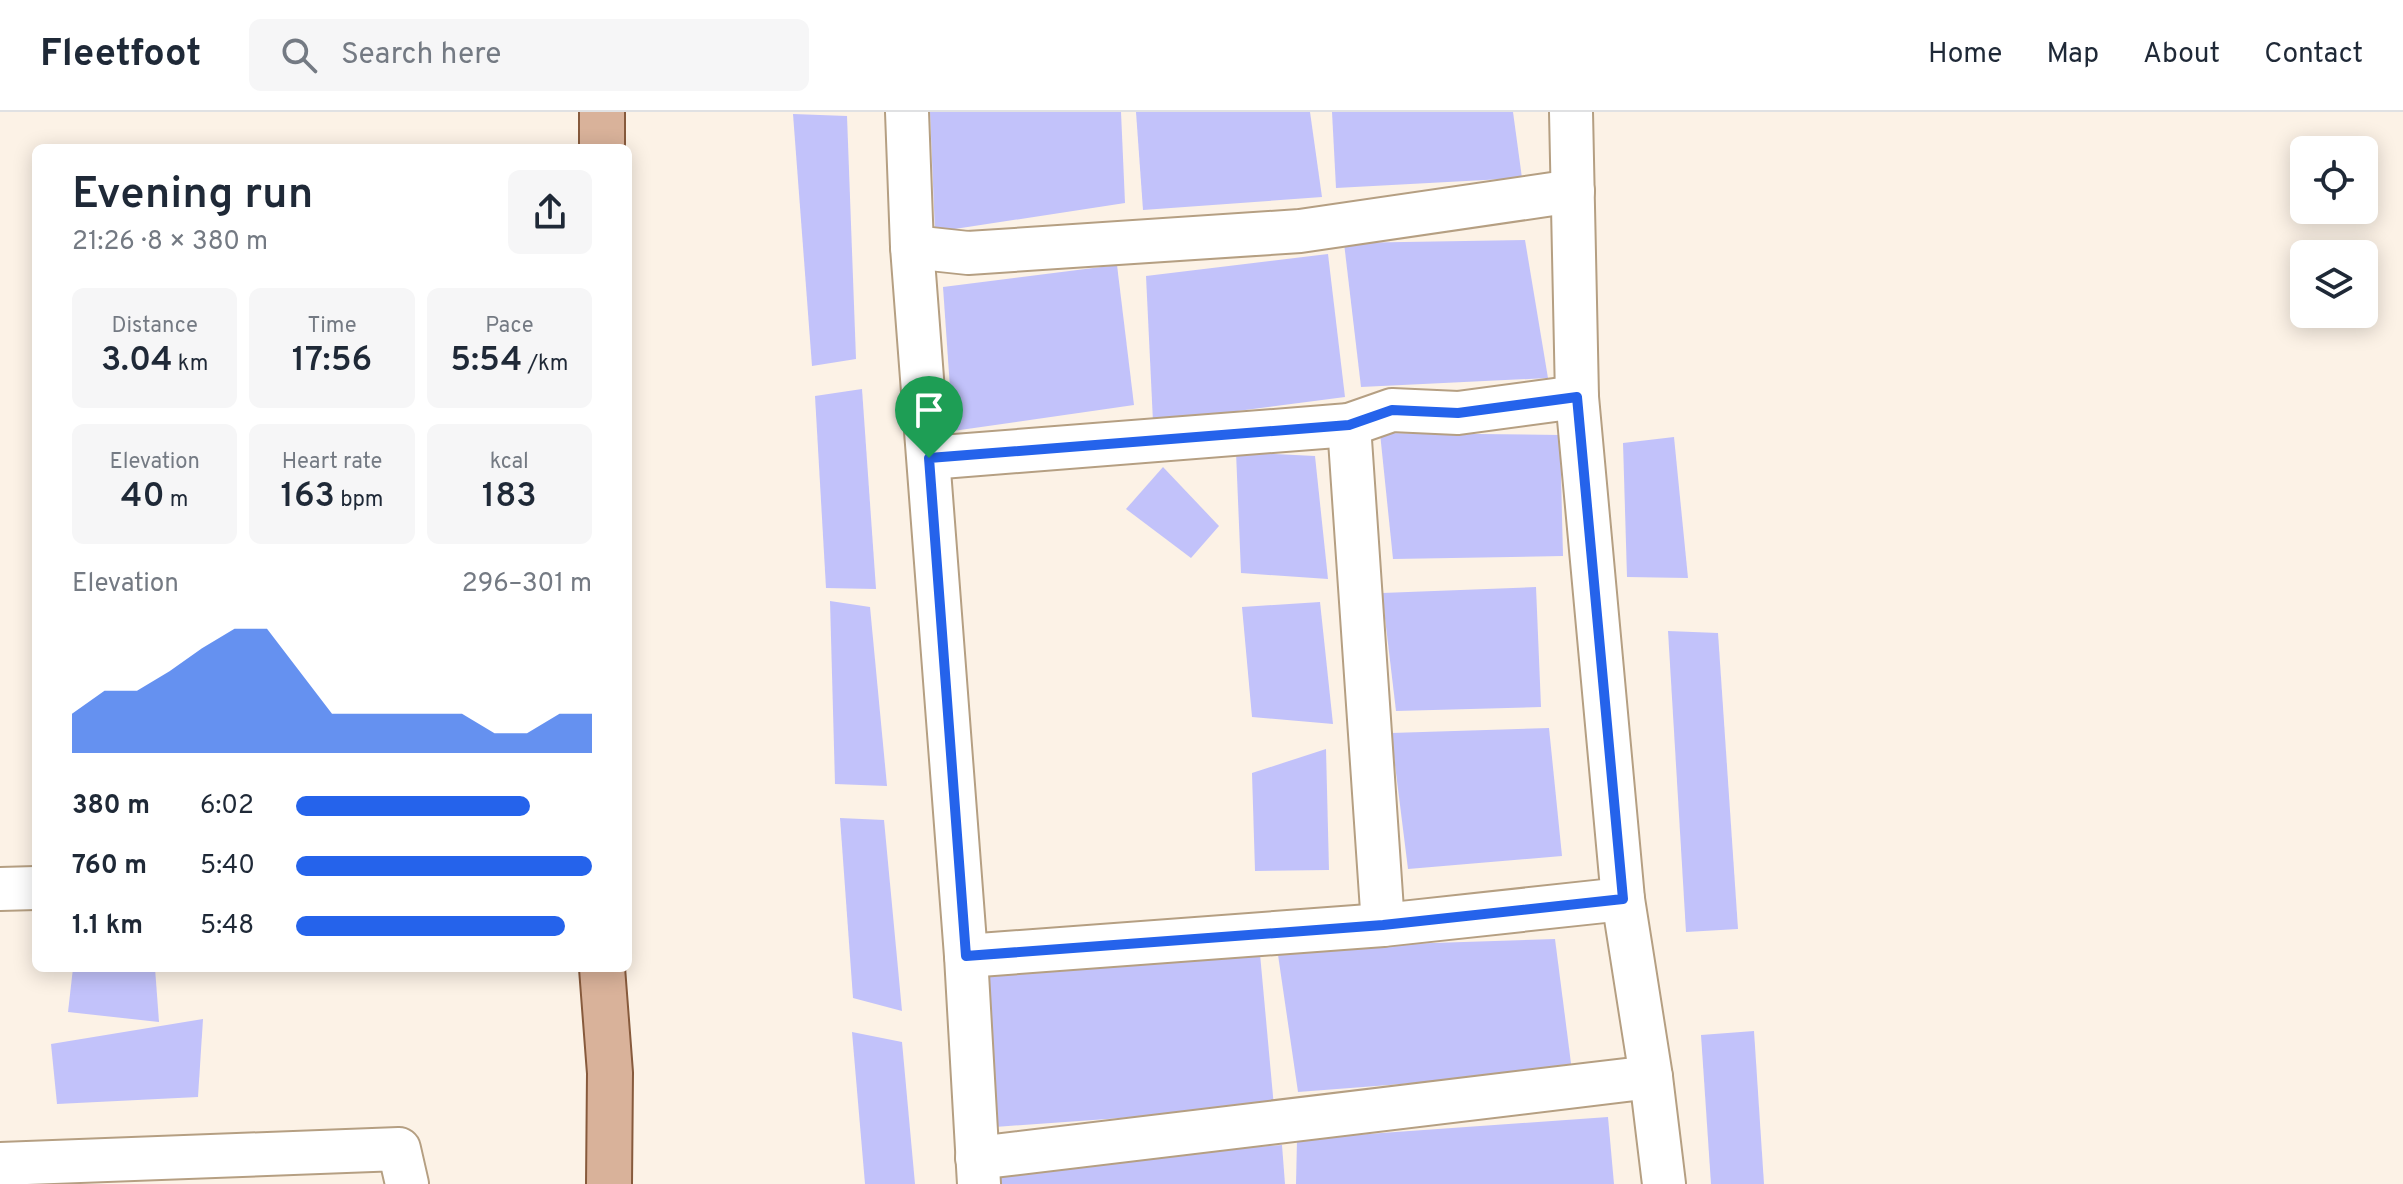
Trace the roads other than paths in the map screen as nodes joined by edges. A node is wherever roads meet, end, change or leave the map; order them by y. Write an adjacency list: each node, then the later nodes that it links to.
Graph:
1 (602, 112): 4 (main road)
2 (907, 112): 6 (street)
3 (1571, 112): 5 (street)
4 (602, 144)
5 (1573, 191): 6 (street); 7 (street)
6 (912, 247): 9 (street)
7 (1577, 397): 8 (street); 12 (street)
8 (1349, 425): 9 (street); 13 (street)
9 (929, 458): 14 (street)
10 (32, 888): 11 (street)
11 (0, 889)
12 (1623, 899): 13 (street); 16 (street)
13 (1383, 925): 14 (street)
14 (966, 956): 18 (street)
15 (602, 972): 20 (main road)
16 (1651, 1077): 18 (street); 21 (street)
17 (0, 1164): 19 (street)
18 (978, 1171)
19 (407, 1184)
20 (609, 1184)
21 (1664, 1184)

